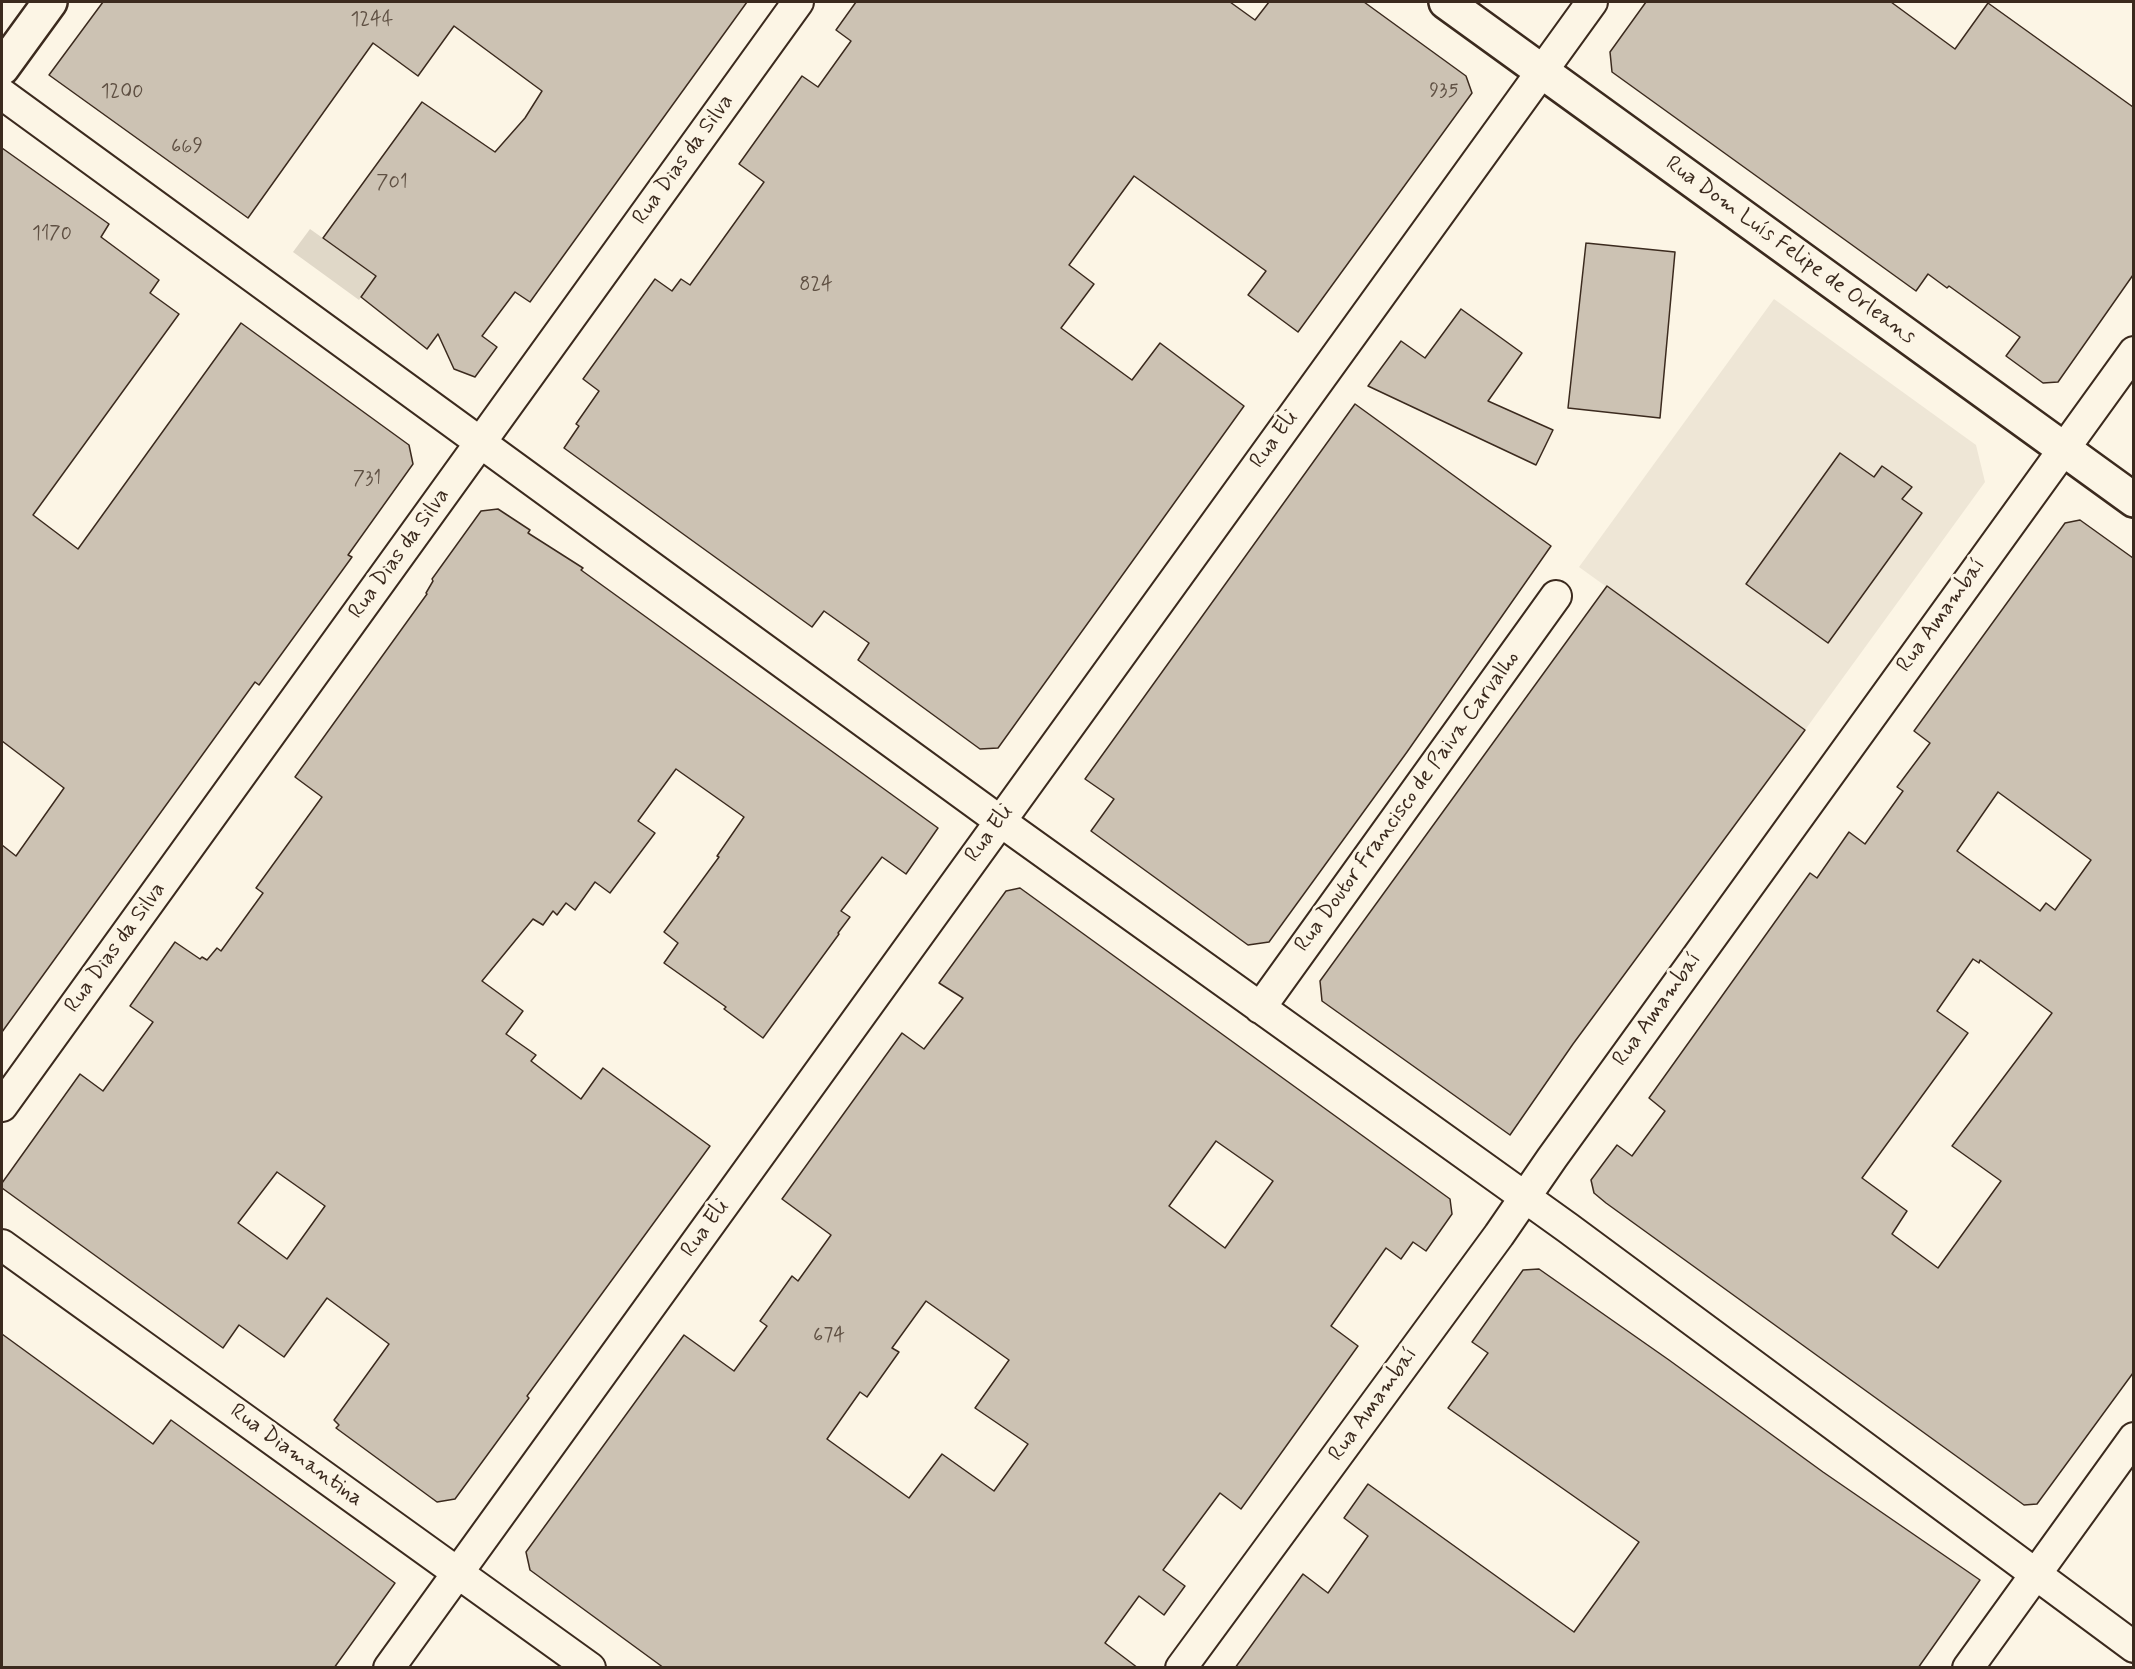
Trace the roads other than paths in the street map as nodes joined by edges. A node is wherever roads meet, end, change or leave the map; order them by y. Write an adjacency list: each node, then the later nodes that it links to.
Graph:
1 (50, 2): 5 (main road)
2 (798, 2): 9 (street, Rua Dias da Silva)
3 (1446, 2): 6 (main road, Rua Dom Luís Felipe de Orleans)
4 (1592, 2): 6 (street, Rua Eli)
5 (2, 68)
6 (1542, 71): 10 (main road, Rua Dom Luís Felipe de Orleans); 13 (street, Rua Eli)
7 (2, 93): 9 (street)
8 (2133, 352): 10 (street, Rua Amambaí)
9 (480, 442): 13 (street); 15 (street, Rua Dias da Silva)
10 (2063, 449): 11 (main road, Rua Dom Luís Felipe de Orleans); 16 (street, Rua Amambaí)
11 (2133, 500)
12 (1556, 596): 14 (street, Rua Doutor Francisco de Paiva Carvalho)
13 (1000, 821): 14 (street); 19 (street, Rua Eli)
14 (1260, 1008): 16 (street)
15 (2, 1106)
16 (1525, 1196): 20 (street); 24 (street, Rua Amambaí)
17 (2, 1245): 19 (street, Rua Diamantina)
18 (2133, 1438): 20 (street)
19 (458, 1572): 22 (street, Rua Eli); 23 (street, Rua Diamantina)
20 (2034, 1575): 21 (street); 25 (street)
21 (2133, 1647)
22 (389, 1668)
23 (590, 1668)
24 (1181, 1668)
25 (1968, 1668)

